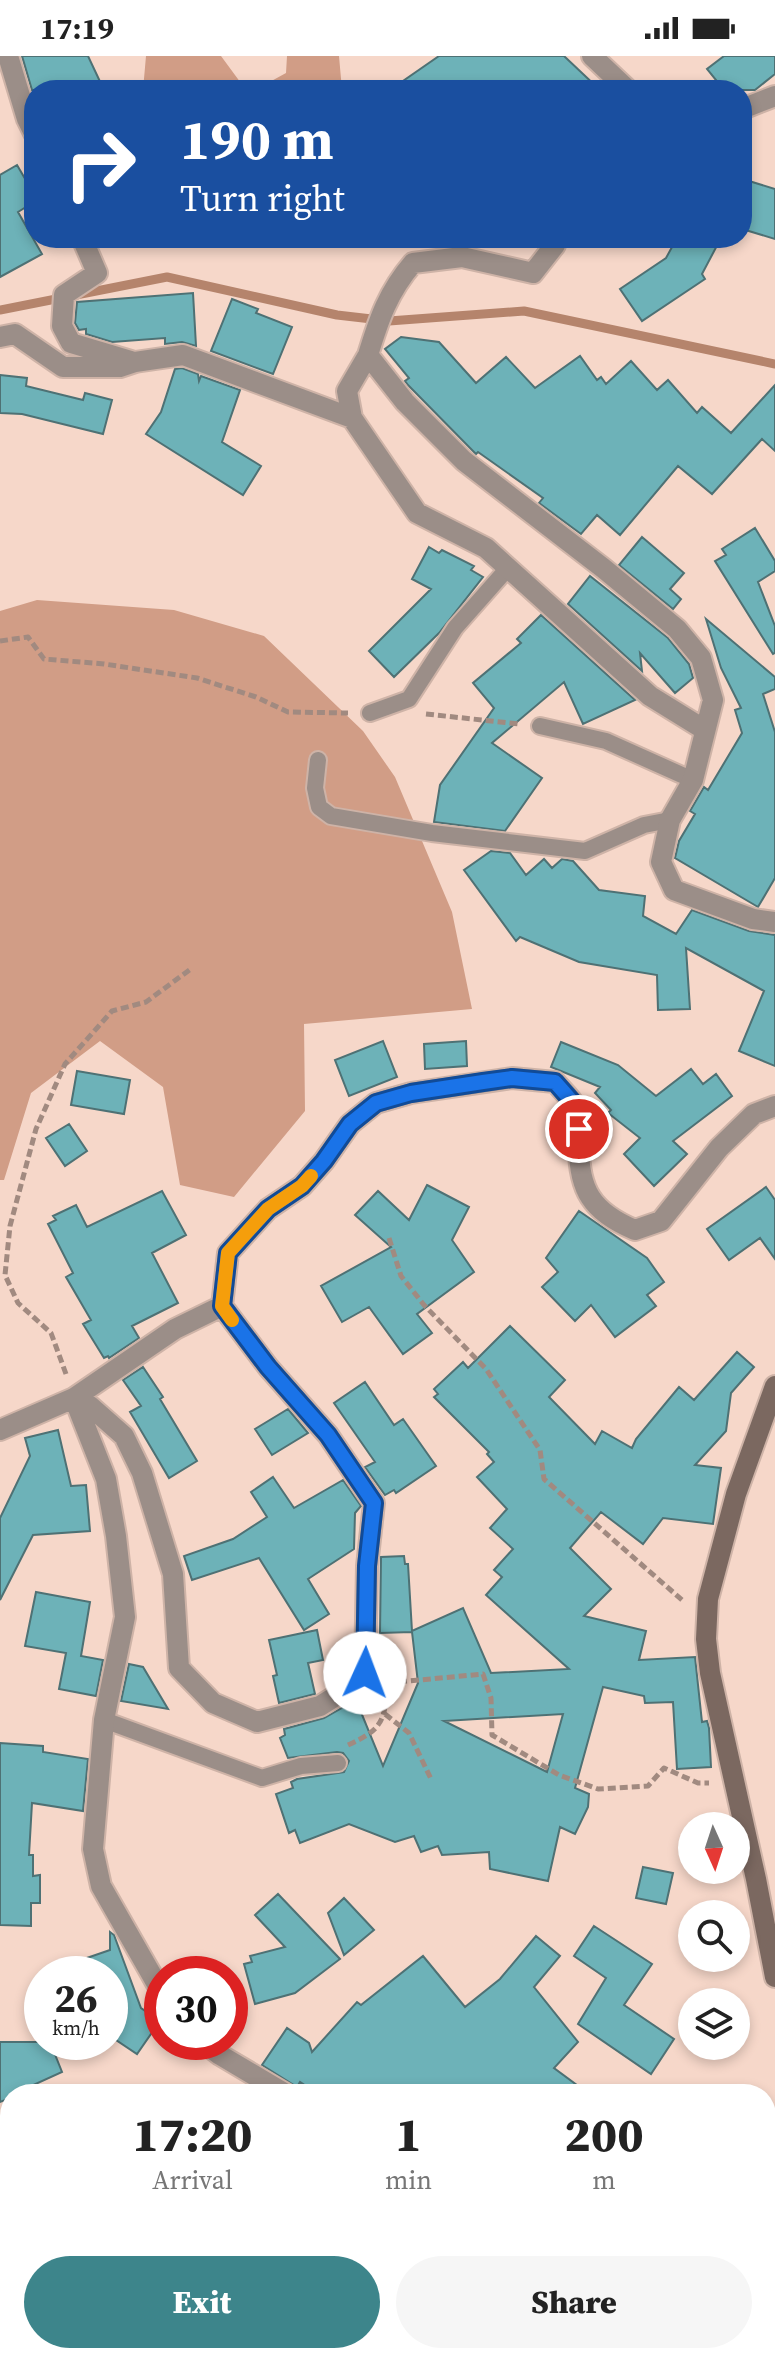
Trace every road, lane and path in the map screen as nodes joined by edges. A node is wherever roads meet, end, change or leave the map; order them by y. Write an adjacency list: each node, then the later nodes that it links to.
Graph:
1 (8, 56): 6 (street)
2 (592, 56): 3 (street)
3 (617, 80)
4 (775, 96): 5 (street)
5 (752, 105)
6 (24, 109)
7 (86, 248): 11 (street)
8 (553, 248): 10 (street)
9 (0, 337): 11 (street)
10 (368, 355): 12 (street); 18 (street)
11 (135, 362): 12 (street)
12 (352, 418): 13 (street)
13 (508, 568): 15 (lane); 18 (street)
14 (0, 641): 15 (path)
15 (370, 713)
16 (411, 714): 17 (path)
17 (540, 726): 20 (lane)
18 (705, 730): 20 (street)
19 (318, 760): 21 (lane)
20 (693, 780): 21 (street)
21 (670, 820): 22 (street)
22 (775, 922)
23 (192, 968): 28 (path)
24 (775, 1106): 26 (street)
25 (389, 1238): 30 (path)
26 (222, 1306): 28 (street); 31 (street)
27 (775, 1386): 30 (street)
28 (74, 1398): 29 (street); 31 (street); 34 (street)
29 (0, 1430)
30 (707, 1622): 40 (street)
31 (368, 1647): 32 (path)
32 (387, 1683): 33 (path); 38 (path)
33 (385, 1714): 36 (path); 37 (path)
34 (104, 1720): 36 (lane); 39 (street)
35 (338, 1763): 36 (lane)
36 (301, 1766)
37 (432, 1781)
38 (714, 1783)
39 (144, 1961)
40 (775, 1977)
41 (228, 2060): 42 (street)
42 (269, 2084)

